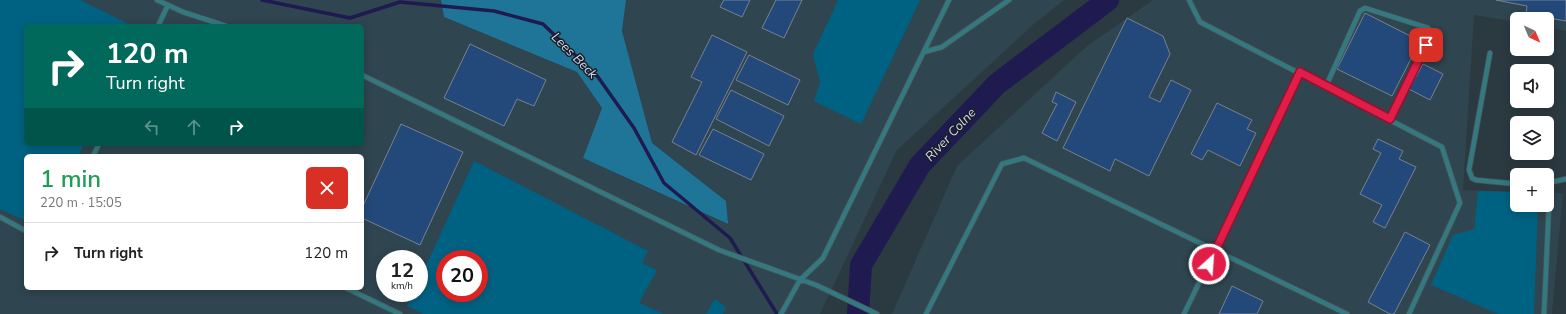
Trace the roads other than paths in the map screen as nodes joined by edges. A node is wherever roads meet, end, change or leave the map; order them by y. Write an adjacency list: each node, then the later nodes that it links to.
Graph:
1 (157, 0): 5 (lane)
2 (950, 0): 8 (lane)
3 (1009, 0): 8 (lane)
4 (1190, 0): 10 (lane)
5 (168, 5): 6 (lane); 7 (lane)
6 (159, 24)
7 (220, 24)
8 (924, 52): 21 (lane)
9 (1490, 53): 16 (lane)
10 (1300, 72): 12 (lane); 20 (lane)
11 (364, 76): 21 (lane)
12 (1326, 86): 13 (lane); 13 (lane)
13 (1390, 119): 29 (lane)
14 (1566, 179): 15 (lane)
15 (1554, 182)
16 (1510, 183)
17 (1549, 212): 30 (lane)
18 (0, 217): 19 (lane)
19 (24, 229)
20 (1215, 252): 26 (lane); 27 (lane); 28 (lane)
21 (800, 280): 24 (lane); 25 (lane)
22 (350, 290): 23 (lane)
23 (400, 314)
24 (781, 314)
25 (877, 314)
26 (926, 314)
27 (1184, 314)
28 (1347, 314)
29 (1409, 314)
30 (1544, 314)

